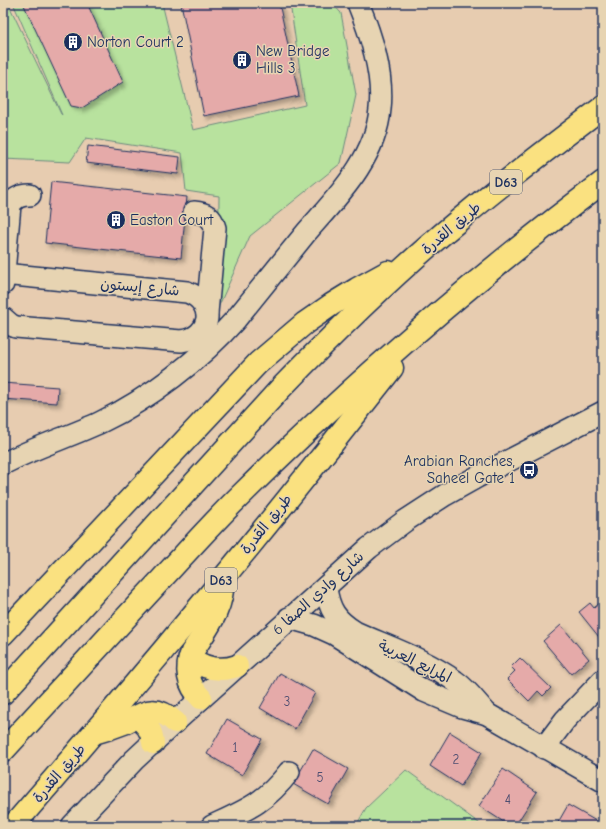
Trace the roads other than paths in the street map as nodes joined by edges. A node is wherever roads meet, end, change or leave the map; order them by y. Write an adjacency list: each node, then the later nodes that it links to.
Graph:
1 (362, 8): 12 (street)
2 (603, 107): 6 (main road, طريق القدرة / D63)
3 (603, 182): 10 (main road, طريق القدرة / D63)
4 (30, 195): 7 (street)
5 (194, 212): 8 (street)
6 (412, 260): 15 (main road, طريق القدرة / D63); 24 (main road, طريق القدرة / D63)
7 (3, 278): 8 (street, شارع إيستون)
8 (207, 313): 9 (street)
9 (3, 318)
10 (422, 329): 13 (main road, طريق القدرة / D63); 32 (main road, طريق القدرة / D63)
11 (603, 412): 14 (street, شارع وادي الصفا 6)
12 (3, 464)
13 (223, 578): 19 (main road); 29 (main road, طريق القدرة / D63)
14 (326, 588): 17 (street, شارع وادي الصفا 6); 20 (street, المرابع العربية)
15 (39, 595): 16 (main road); 18 (main road, طريق القدرة / D63)
16 (3, 609)
17 (289, 618): 21 (street, شارع وادي الصفا 6); 22 (street, المرابع العربية)
18 (3, 634)
19 (190, 658): 21 (main road); 25 (main road)
20 (414, 658): 22 (street); 26 (street, المرابع العربية)
21 (237, 666): 25 (street, شارع وادي الصفا 6)
22 (403, 679): 26 (street, المرابع العربية)
23 (603, 680): 31 (street)
24 (3, 693)
25 (201, 698): 28 (street, شارع وادي الصفا 6)
26 (466, 700): 31 (street, المرابع العربية)
27 (135, 717): 28 (main road); 29 (main road); 30 (main road)
28 (175, 722): 30 (street, شارع وادي الصفا 6)
29 (94, 733): 35 (main road, طريق القدرة / D63)
30 (153, 742): 36 (street, شارع وادي الصفا 6)
31 (544, 748): 34 (street, المرابع العربية)
32 (3, 751)
33 (289, 772): 37 (street)
34 (603, 780)
35 (13, 826)
36 (72, 826)
37 (212, 826)

